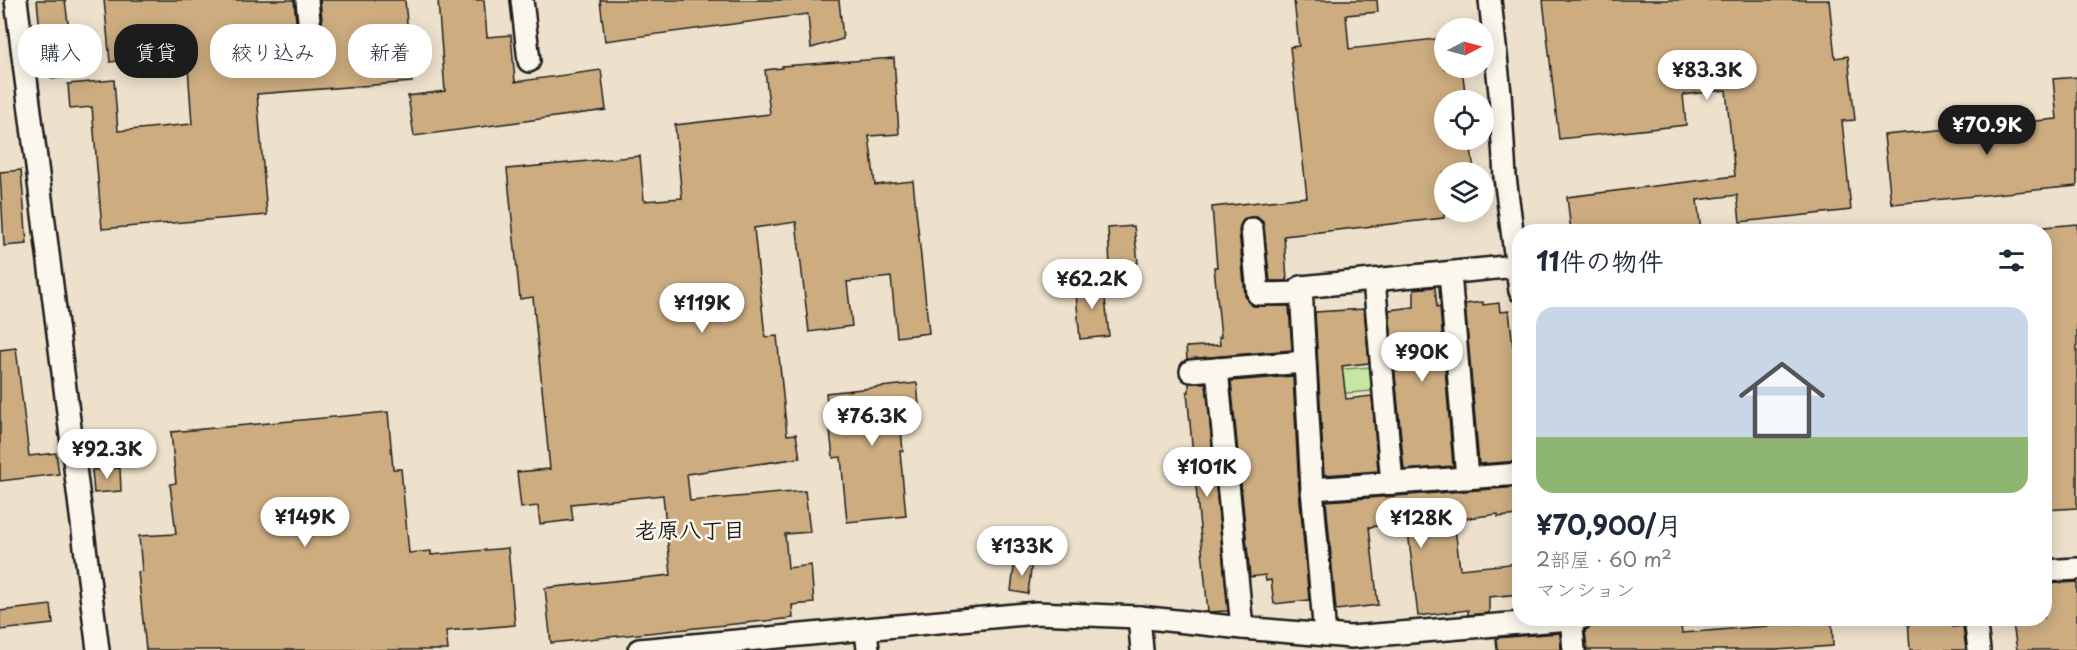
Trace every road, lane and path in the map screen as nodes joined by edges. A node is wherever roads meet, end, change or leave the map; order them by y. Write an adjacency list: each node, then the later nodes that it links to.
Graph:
1 (16, 0): 29 (street)
2 (307, 0): 5 (street)
3 (522, 0): 6 (street)
4 (1490, 0): 8 (street)
5 (309, 24)
6 (529, 61)
7 (1252, 229): 12 (street)
8 (1512, 234)
9 (1512, 266): 10 (street)
10 (1450, 273): 11 (street); 17 (street)
11 (1374, 280): 12 (street); 18 (street)
12 (1301, 293): 13 (street)
13 (1305, 362): 14 (street); 19 (street)
14 (1216, 369): 15 (street); 26 (street)
15 (1191, 371)
16 (1512, 475): 17 (street)
17 (1467, 478): 18 (street)
18 (1392, 483): 19 (street)
19 (1312, 489): 27 (street)
20 (2077, 569): 21 (street)
21 (2052, 571)
22 (1139, 617): 26 (street); 28 (street); 31 (street)
23 (1512, 623): 27 (street)
24 (1575, 626): 32 (street)
25 (1976, 626): 33 (street)
26 (1242, 628): 27 (street)
27 (1325, 635)
28 (867, 640): 30 (street)
29 (98, 650)
30 (639, 650)
31 (1142, 650)
32 (1574, 650)
33 (1979, 650)

